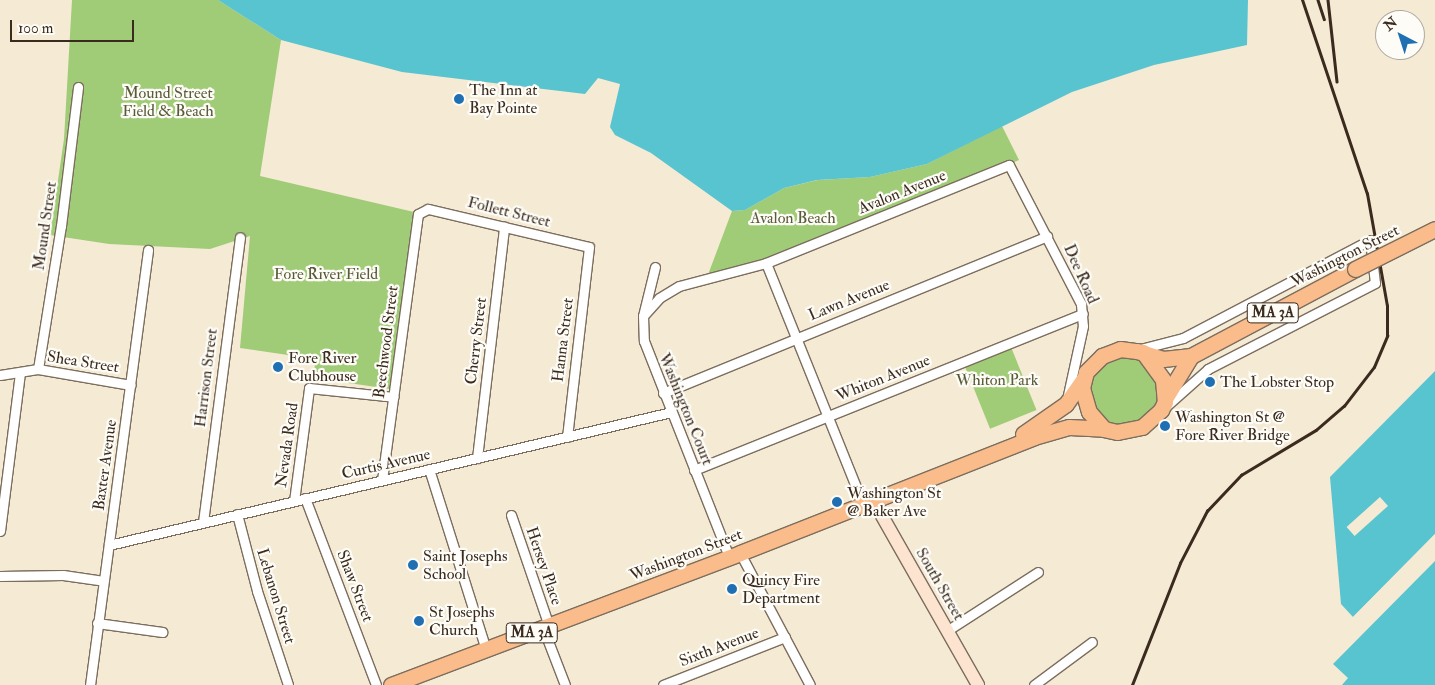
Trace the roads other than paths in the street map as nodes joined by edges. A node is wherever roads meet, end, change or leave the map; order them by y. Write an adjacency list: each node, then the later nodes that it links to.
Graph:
1 (78, 87): 17 (street, Mound Street)
2 (1009, 164): 6 (street, Dee Road); 10 (street, Avalon Avenue)
3 (422, 210): 4 (street, Follett Street); 23 (street, Beechwood Street)
4 (504, 227): 8 (street, Follett Street); 31 (street, Cherry Street)
5 (1435, 229): 16 (main road, Washington Street / MA 3A, bridge)
6 (1047, 236): 12 (street, Dee Road); 14 (street, Lawn Avenue)
7 (240, 237): 41 (street, Harrison Street)
8 (589, 248): 29 (street, Hanna Street)
9 (148, 250): 21 (street, Baxter Avenue)
10 (766, 263): 13 (street, Avalon Avenue); 14 (street)
11 (655, 267): 13 (street, Washington Court)
12 (1083, 314): 24 (street, Dee Road); 27 (street, Whiton Avenue)
13 (643, 316): 22 (street, Washington Court)
14 (796, 337): 22 (street, Lawn Avenue); 27 (street)
15 (1138, 351): 16 (main road, Washington Street / MA 3A); 20 (main road, MA 3A); 25 (main road); 25 (street)
16 (1191, 356): 25 (main road, Washington Street / MA 3A)
17 (38, 369): 18 (street, Shea Street); 21 (street, Shea Street)
18 (20, 373): 19 (street, Shea Street); 35 (street)
19 (0, 375)
20 (1083, 379): 24 (main road, Washington Street / MA 3A); 28 (main road)
21 (131, 385): 43 (street, Baxter Avenue)
22 (663, 393): 26 (street, Washington Court)
23 (394, 397): 34 (street, Beechwood Street); 37 (street, Nevada Road)
24 (1066, 404): 30 (main road, Washington Street / MA 3A)
25 (1163, 406): 28 (main road, MA 3A)
26 (671, 412): 29 (street, Curtis Avenue); 33 (street, Washington Court)
27 (828, 417): 33 (street, Whiton Avenue); 38 (street)
28 (1104, 429): 30 (main road, Washington Street / MA 3A)
29 (566, 437): 31 (street, Curtis Avenue)
30 (991, 452): 38 (main road, Washington Street / MA 3A)
31 (477, 458): 32 (street, Curtis Avenue)
32 (429, 469): 34 (street, Curtis Avenue); 54 (street)
33 (694, 470): 44 (street, Washington Court)
34 (382, 480): 36 (street, Curtis Avenue)
35 (3, 490): 42 (street)
36 (305, 498): 37 (street, Curtis Avenue); 57 (street, Shaw Street)
37 (294, 501): 39 (street, Curtis Avenue)
38 (868, 502): 44 (main road, Washington Street / MA 3A); 50 (main road, South Street)
39 (237, 514): 41 (street, Curtis Avenue); 56 (street, Lebanon Street)
40 (511, 515): 49 (street, Hersey Place)
41 (203, 522): 43 (street, Curtis Avenue)
42 (0, 531)
43 (109, 545): 47 (street, Baxter Avenue)
44 (734, 556): 49 (main road, Washington Street / MA 3A); 52 (street, Washington Court)
45 (1038, 572): 50 (street)
46 (0, 576): 47 (street)
47 (104, 582): 48 (street, Baxter Avenue)
48 (97, 623): 51 (street); 55 (street, Baxter Avenue)
49 (546, 627): 54 (main road, Washington Street / MA 3A); 59 (street, Hersey Place)
50 (948, 630): 62 (main road, South Street)
51 (162, 632)
52 (785, 637): 60 (street, Sixth Avenue); 61 (street, Washington Court)
53 (1092, 642): 63 (street)
54 (486, 650): 58 (main road, Washington Street / MA 3A)
55 (90, 685)
56 (288, 685)
57 (376, 685)
58 (391, 685)
59 (565, 685)
60 (663, 685)
61 (810, 685)
62 (978, 685)
63 (1034, 685)

